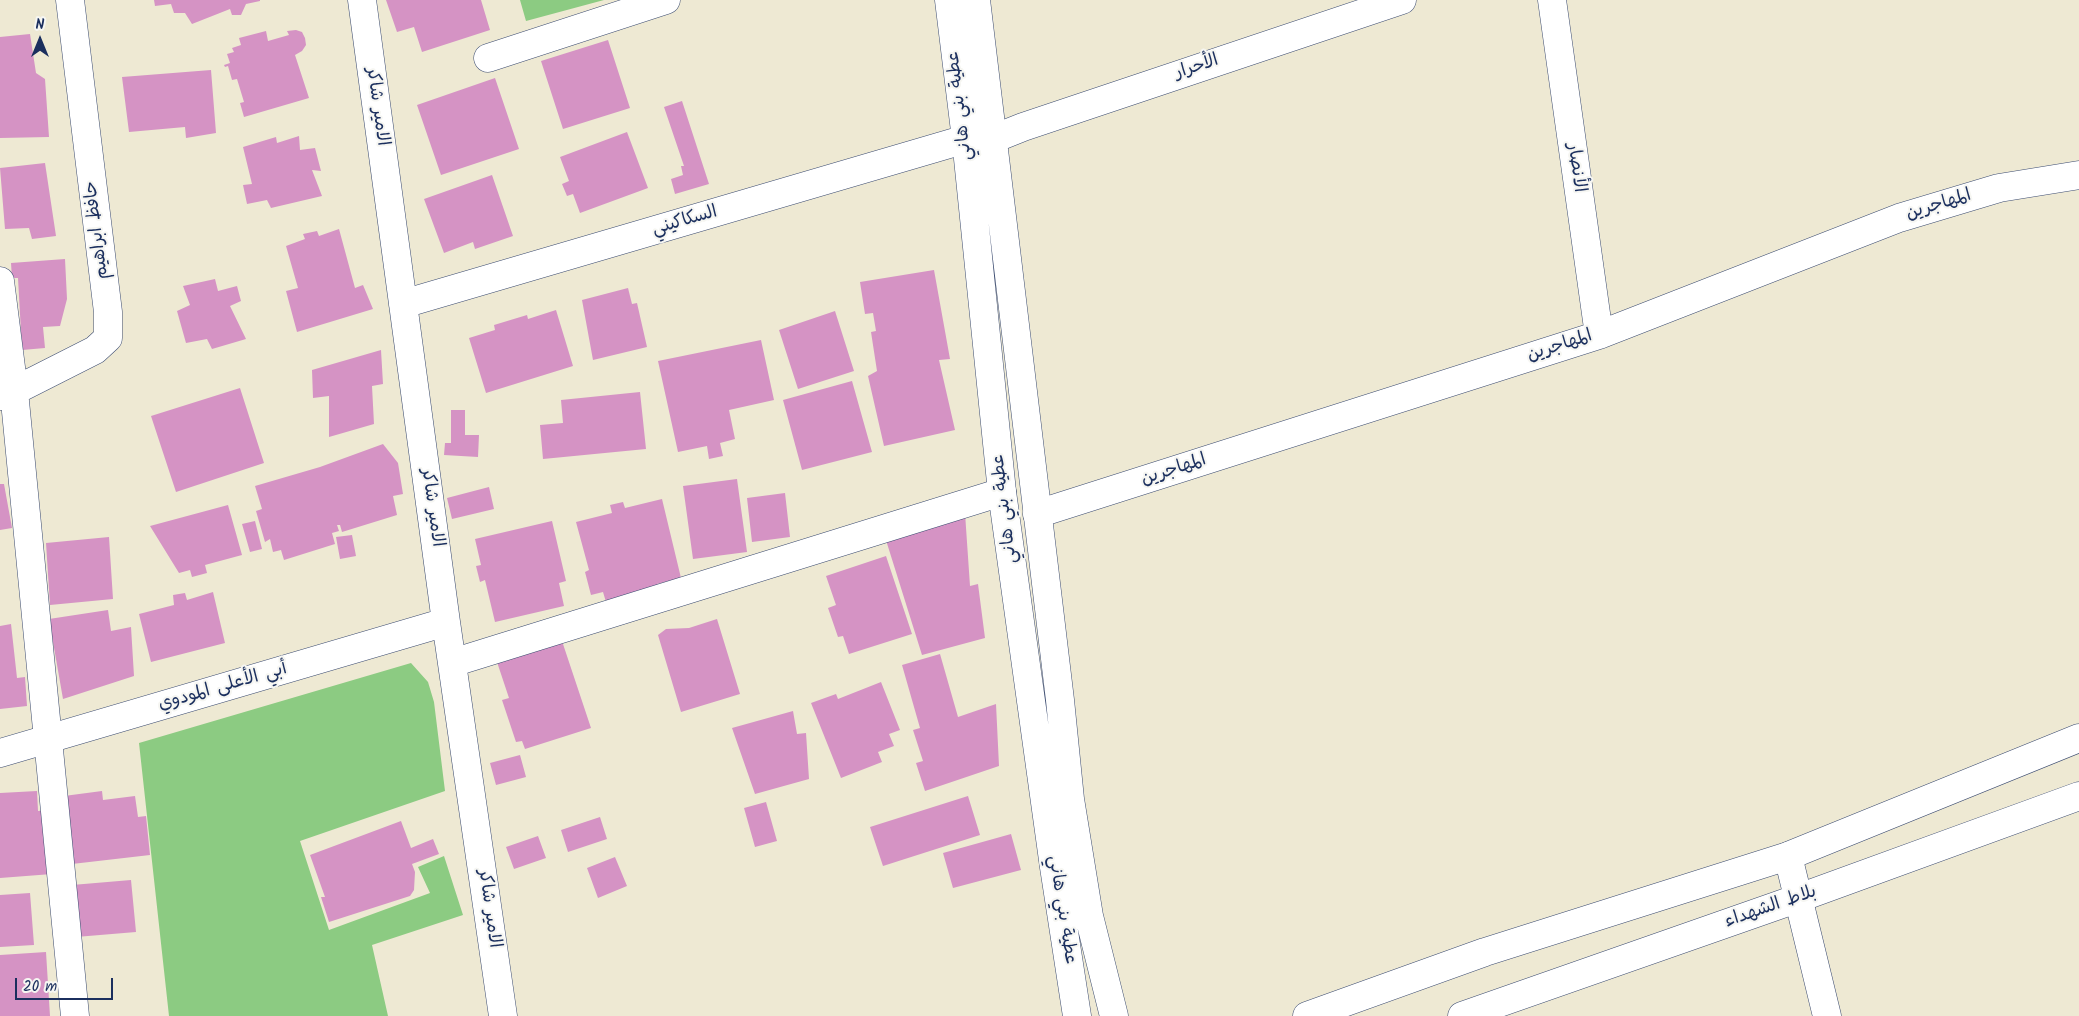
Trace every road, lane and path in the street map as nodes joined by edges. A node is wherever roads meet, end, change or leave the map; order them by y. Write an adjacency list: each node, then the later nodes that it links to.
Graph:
1 (70, 0): 15 (street, حافظ ابراهيم)
2 (362, 0): 13 (street, الامير شاكر)
3 (666, 0): 8 (street)
4 (948, 0): 9 (street, عطية بني هاني)
5 (976, 0): 10 (street)
6 (1402, 0): 10 (street, الأحرار)
7 (1552, 0): 14 (street, الأنصار)
8 (488, 58)
9 (966, 140): 13 (street, السكاكيني); 16 (street, عطية بني هاني)
10 (993, 140): 17 (street)
11 (2079, 175): 14 (street, المهاجرين)
12 (0, 281): 15 (street)
13 (404, 304): 18 (street, الامير شاكر)
14 (1599, 335): 17 (street, المهاجرين)
15 (7, 393): 21 (street)
16 (1002, 492): 19 (street); 28 (street, عطية بني هاني)
17 (1037, 514): 29 (street)
18 (446, 622): 19 (street, الامير شاكر); 21 (street, أبي الأعلى المودوي)
19 (452, 663): 27 (street, الامير شاكر)
20 (2079, 738): 24 (street)
21 (48, 740): 22 (street, أبي الأعلى المودوي); 26 (street)
22 (0, 753)
23 (2079, 796): 25 (street, بلاط الشهداء)
24 (1788, 856): 25 (street); 30 (street)
25 (1799, 898): 31 (street, بلاط الشهداء); 32 (street)
26 (75, 1016)
27 (503, 1016)
28 (1077, 1016)
29 (1114, 1016)
30 (1307, 1016)
31 (1462, 1016)
32 (1827, 1016)

